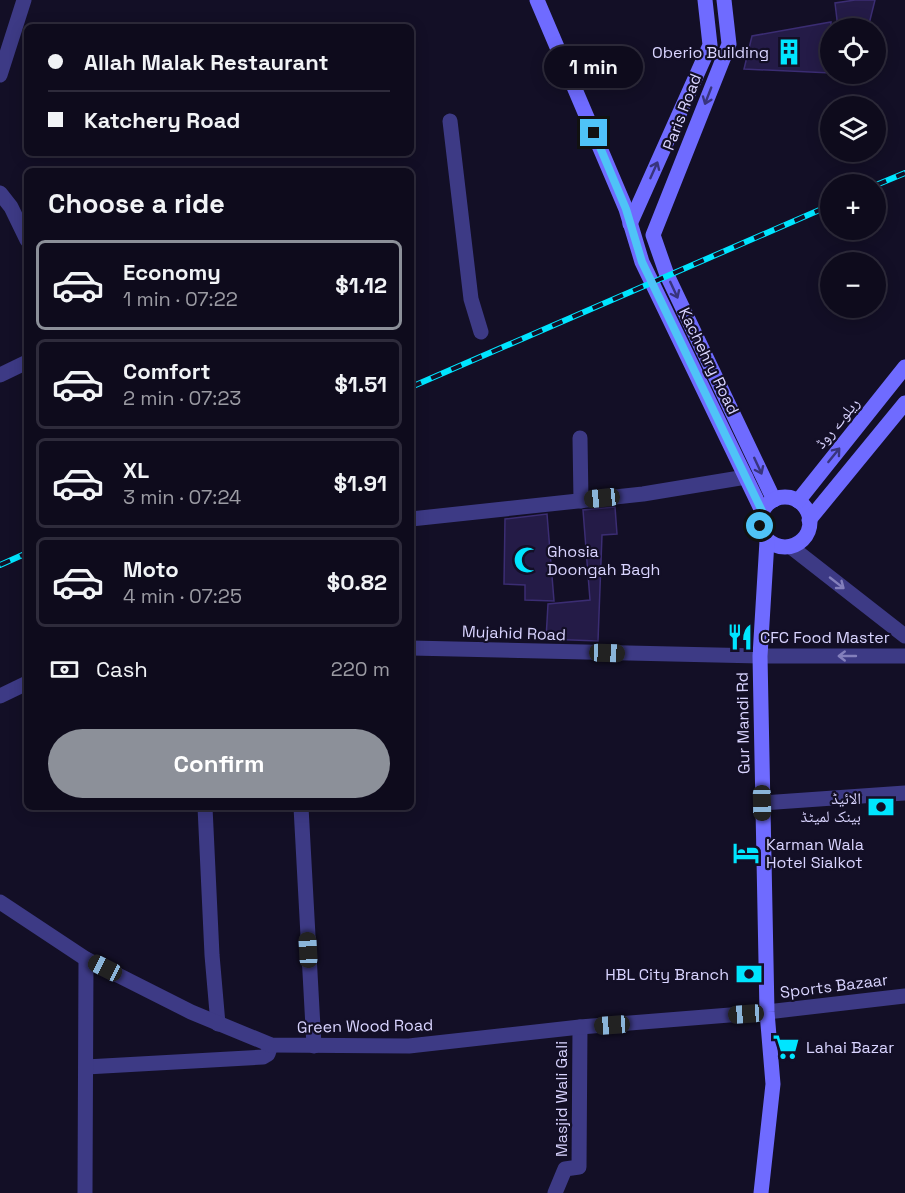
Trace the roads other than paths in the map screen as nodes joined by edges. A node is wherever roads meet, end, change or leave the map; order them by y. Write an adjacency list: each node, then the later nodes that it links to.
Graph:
1 (24, 0): 7 (street)
2 (537, 0): 10 (main road, Kachehry Road)
3 (705, 0): 5 (main road, Paris Road)
4 (724, 0): 6 (main road, Paris Road)
5 (704, 58): 6 (main road); 10 (main road, Paris Road, one-way to 5)
6 (721, 64): 12 (main road, Paris Road, one-way to 12)
7 (0, 75)
8 (450, 121): 13 (street)
9 (0, 193): 11 (street)
10 (630, 224): 19 (main road, Kachehry Road)
11 (24, 234)
12 (653, 235): 20 (main road, Kachehry Road, one-way to 20)
13 (481, 332)
14 (24, 363): 16 (street)
15 (905, 367): 22 (main road, ریلوے روڈ, one-way to 15)
16 (0, 375)
17 (905, 403): 25 (main road)
18 (580, 438): 21 (street)
19 (746, 477): 21 (street); 23 (main road, Kachehry Road)
20 (774, 500): 22 (main road); 23 (main road)
21 (581, 501): 24 (street)
22 (798, 501): 25 (main road)
23 (762, 511): 26 (main road)
24 (414, 519)
25 (809, 520): 27 (main road)
26 (767, 541): 27 (main road); 30 (main road, Gur Mandi Rd)
27 (791, 547): 28 (street, one-way to 28)
28 (905, 636)
29 (414, 648): 30 (street, Mujahid Road)
30 (760, 656): 31 (street, Mujahid Road, one-way to 30); 35 (main road, Gur Mandi Rd)
31 (905, 656)
32 (24, 684): 33 (street)
33 (0, 696)
34 (905, 793): 35 (street)
35 (762, 803): 41 (main road, Gur Mandi Rd)
36 (205, 810): 42 (street)
37 (302, 810): 45 (street)
38 (0, 902): 39 (street, Green Wood Road)
39 (86, 958): 42 (street, Green Wood Road); 46 (street)
40 (905, 996): 41 (street, Sports Bazaar)
41 (767, 1012): 43 (street, Green Wood Road); 49 (main road, Gur Mandi Rd)
42 (218, 1024): 44 (street, Green Wood Road)
43 (580, 1027): 45 (street, Green Wood Road); 48 (street, Masjid Wali Gali)
44 (272, 1045): 45 (street, Green Wood Road); 46 (street)
45 (314, 1046)
46 (86, 1068): 47 (street)
47 (85, 1193)
48 (555, 1193)
49 (761, 1193)

